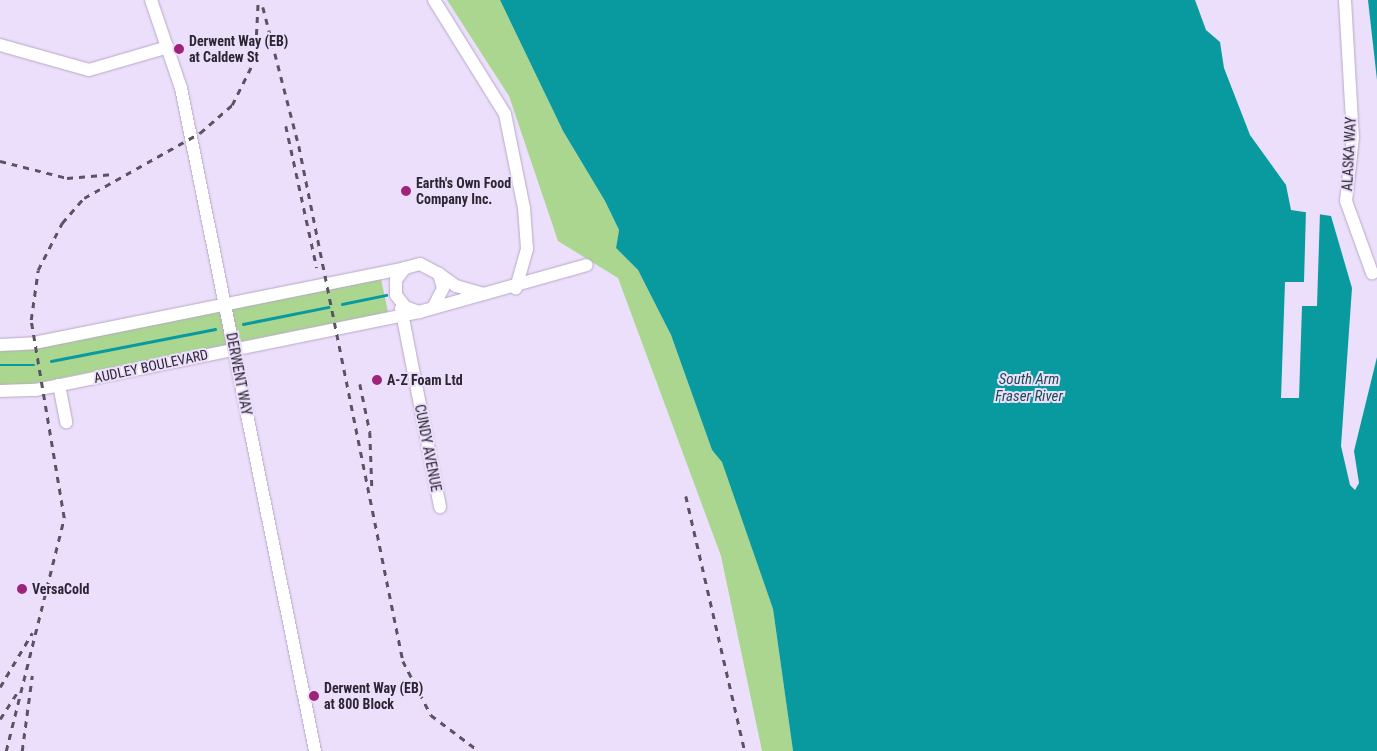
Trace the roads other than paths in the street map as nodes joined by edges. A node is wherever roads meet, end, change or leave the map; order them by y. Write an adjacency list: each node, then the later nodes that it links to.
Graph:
1 (151, 0): 5 (street, DERWENT WAY)
2 (434, 0): 10 (street)
3 (1345, 0): 8 (street, ALASKA WAY)
4 (0, 46): 5 (street)
5 (168, 47): 13 (street, DERWENT WAY)
6 (587, 265): 10 (street)
7 (406, 268): 9 (street); 12 (street); 13 (street)
8 (1372, 273)
9 (439, 274): 11 (street); 14 (street)
10 (516, 288): 11 (street)
11 (492, 295): 14 (street)
12 (399, 302): 15 (street); 16 (street, CUNDY AVENUE)
13 (225, 304): 17 (street); 18 (street, DERWENT WAY)
14 (433, 308): 15 (street)
15 (419, 312): 16 (street, AUDLEY BOULEVARD)
16 (403, 315): 18 (street, AUDLEY BOULEVARD); 22 (street, CUNDY AVENUE)
17 (0, 345)
18 (234, 350): 19 (street, AUDLEY BOULEVARD); 23 (street, DERWENT WAY)
19 (59, 385): 20 (street, AUDLEY BOULEVARD); 21 (street)
20 (0, 391)
21 (66, 422)
22 (440, 507)
23 (315, 751)

